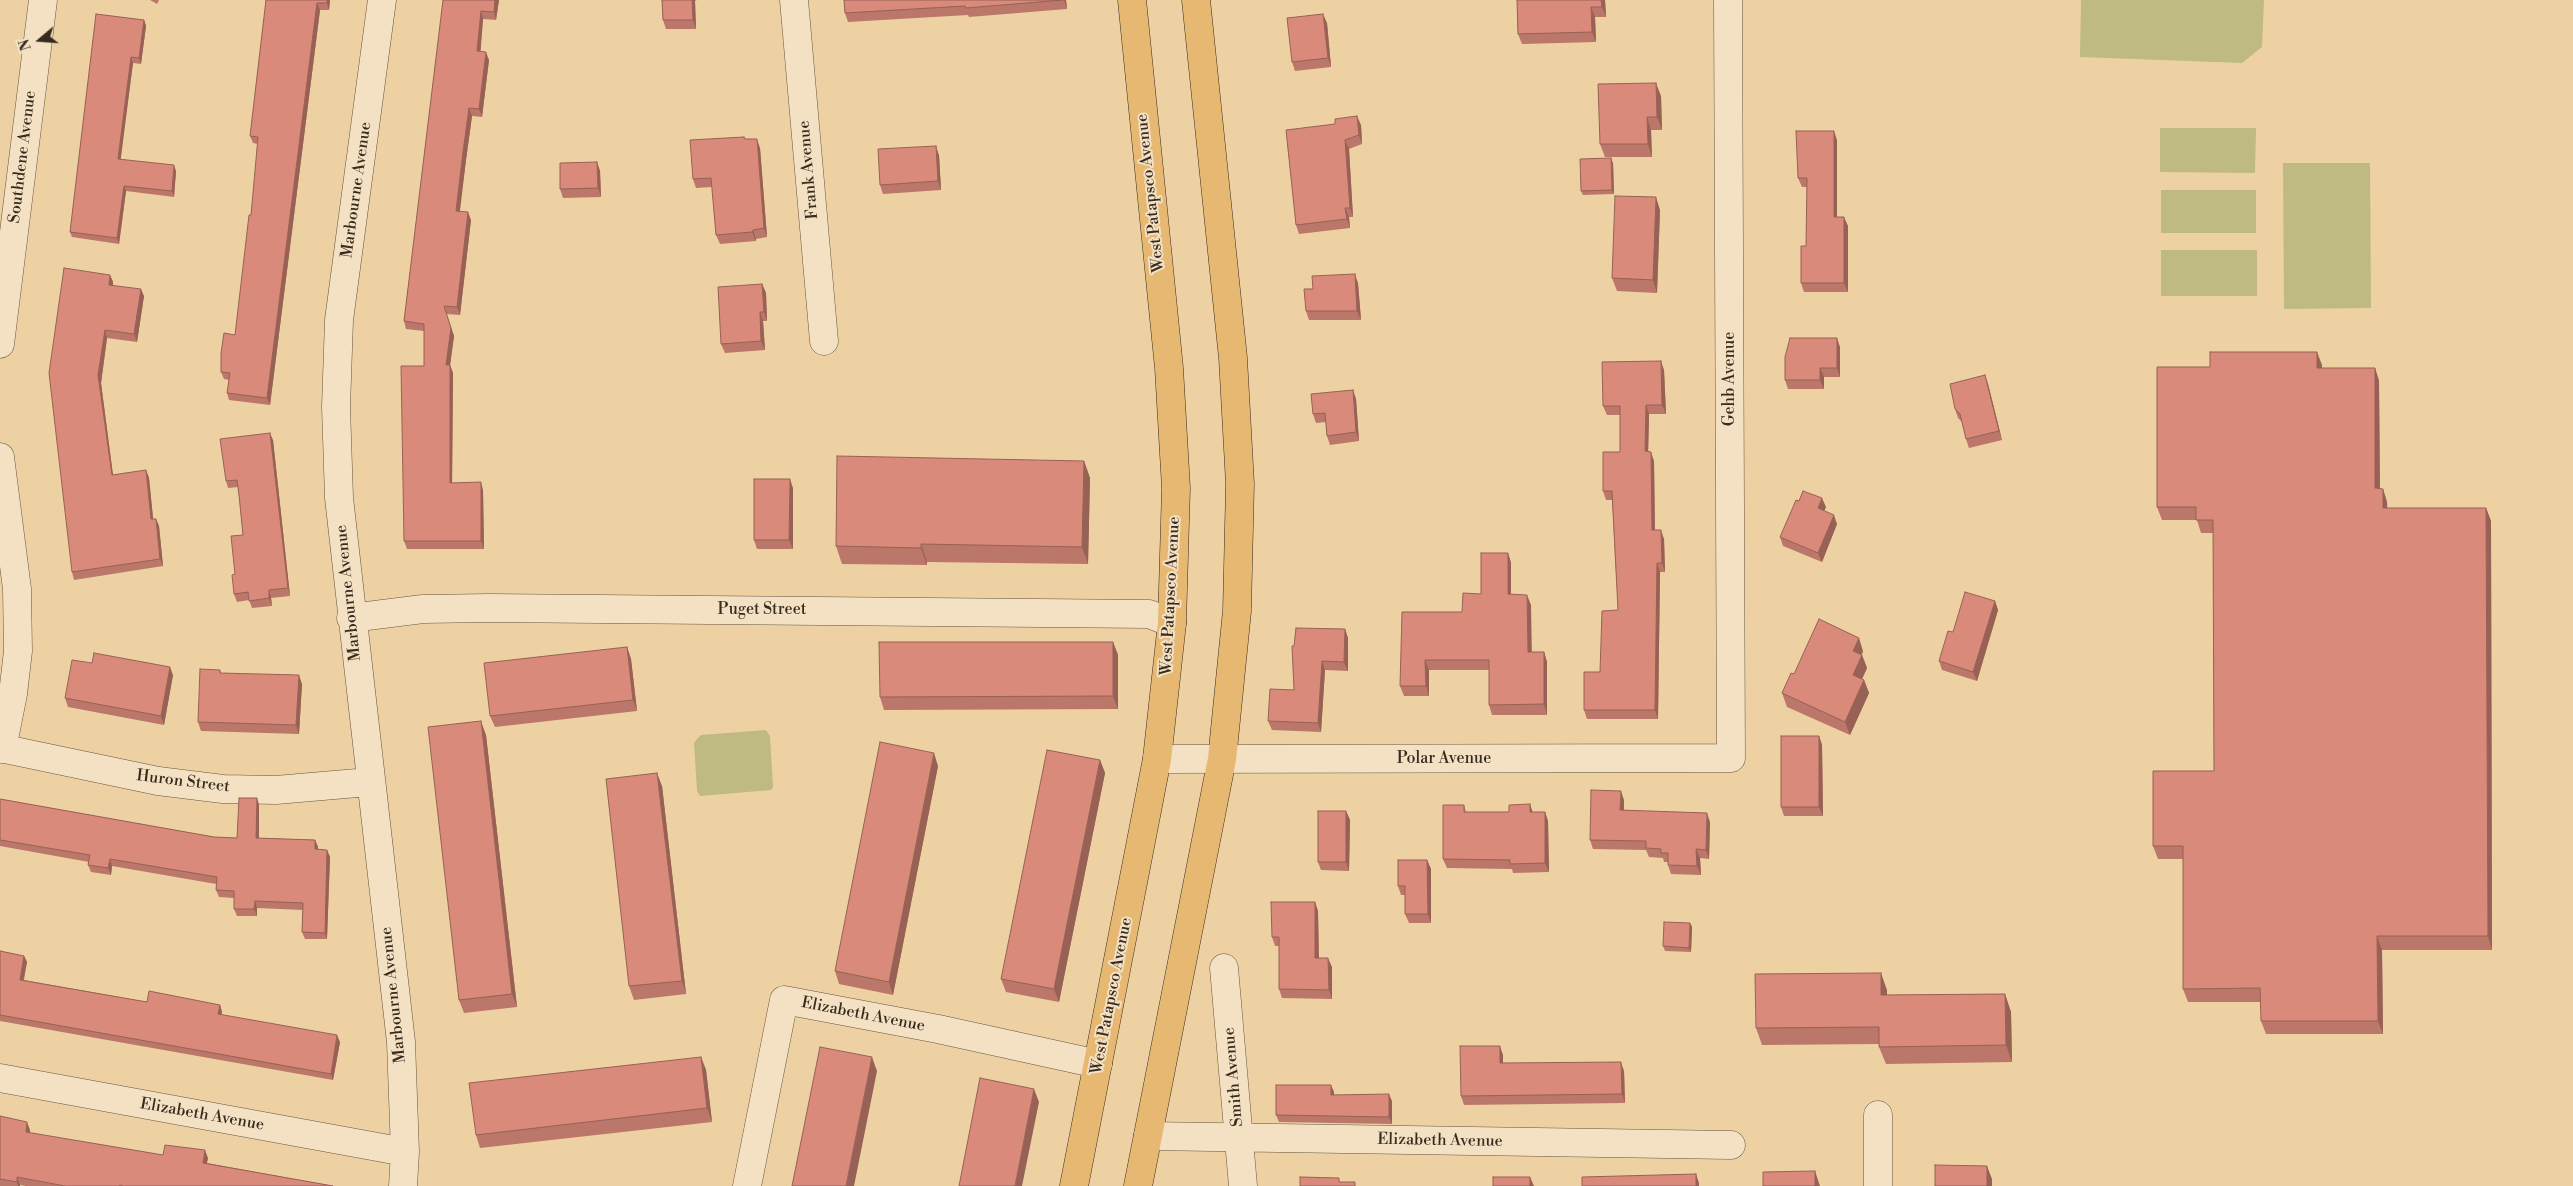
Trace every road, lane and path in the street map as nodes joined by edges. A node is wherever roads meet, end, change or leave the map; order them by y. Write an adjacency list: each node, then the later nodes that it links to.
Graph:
1 (43, 0): 8 (street, Southdene Avenue)
2 (382, 0): 10 (street, Marbourne Avenue)
3 (794, 0): 7 (street, Frank Avenue)
4 (1132, 0): 11 (main road, West Patapsco Avenue)
5 (1196, 0): 15 (main road)
6 (1728, 0): 13 (street, Gehb Avenue)
7 (824, 341)
8 (0, 344)
9 (0, 457): 12 (street)
10 (351, 618): 11 (street, Puget Street); 16 (street, Marbourne Avenue)
11 (1172, 623): 14 (main road, West Patapsco Avenue)
12 (1, 748): 16 (street, Huron Street)
13 (1731, 758): 15 (street, Polar Avenue)
14 (1158, 759): 15 (street, Polar Avenue); 18 (main road, West Patapsco Avenue)
15 (1222, 759): 21 (main road)
16 (369, 782): 24 (street, Marbourne Avenue)
17 (1224, 968): 22 (street, Smith Avenue)
18 (1098, 1064): 26 (street, Elizabeth Avenue); 27 (main road, West Patapsco Avenue)
19 (0, 1078): 24 (street, Elizabeth Avenue)
20 (1878, 1115): 30 (street)
21 (1148, 1136): 22 (street, Elizabeth Avenue); 28 (main road)
22 (1239, 1138): 23 (street, Elizabeth Avenue); 29 (street, Smith Avenue)
23 (1731, 1145)
24 (404, 1152): 25 (street, Marbourne Avenue)
25 (403, 1186)
26 (748, 1186)
27 (1074, 1186)
28 (1138, 1186)
29 (1243, 1186)
30 (1878, 1186)

